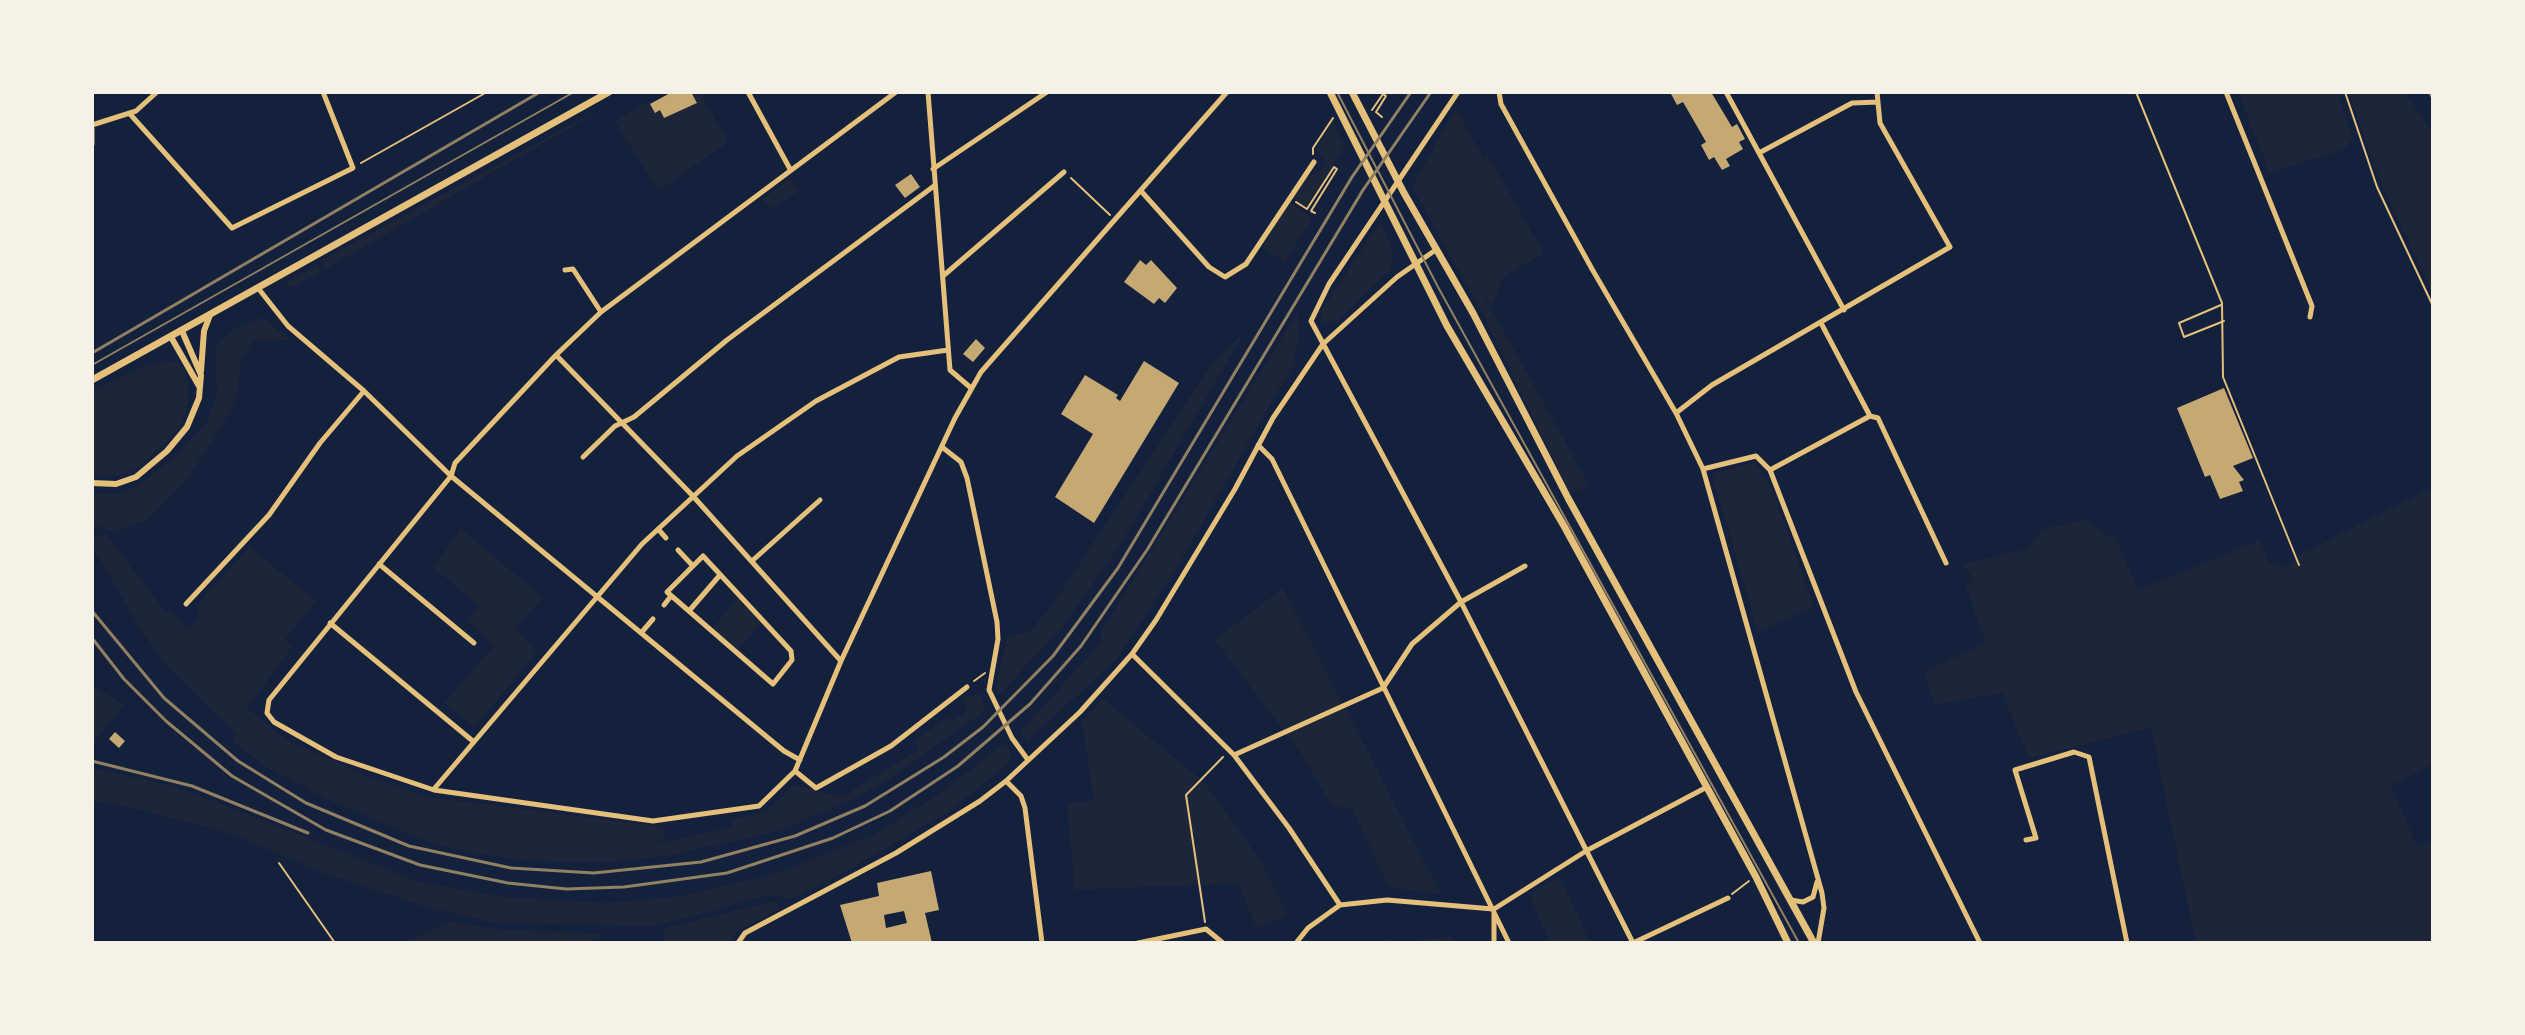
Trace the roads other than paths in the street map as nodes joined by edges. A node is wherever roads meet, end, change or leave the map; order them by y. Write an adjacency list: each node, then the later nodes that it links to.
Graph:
1 (157, 92): 19 (street)
2 (323, 92): 19 (street)
3 (609, 92): 33 (main road)
4 (748, 92): 24 (street)
5 (896, 92): 24 (street)
6 (928, 92): 25 (street)
7 (1047, 92): 25 (street)
8 (1227, 92): 28 (street)
9 (1330, 92): 30 (main road)
10 (1352, 92): 29 (main road)
11 (1458, 92): 44 (street)
12 (1499, 92): 52 (street)
13 (1726, 92): 22 (street)
14 (1877, 92): 18 (street)
15 (2136, 92): 34 (lane)
16 (2226, 92): 39 (street)
17 (2345, 92): 35 (lane)
18 (1878, 102): 22 (street); 36 (street)
19 (130, 114): 20 (street)
20 (92, 127): 21 (street)
21 (92, 144)
22 (1759, 153): 36 (street)
23 (1314, 162): 28 (street)
24 (790, 169): 37 (street)
25 (933, 169): 27 (street)
26 (1064, 172): 32 (street)
27 (934, 186): 32 (street); 54 (street)
28 (1141, 191): 50 (street)
29 (1437, 249): 30 (street); 100 (main road)
30 (1415, 264): 44 (street); 94 (main road)
31 (565, 270): 37 (street)
32 (942, 276): 45 (street)
33 (258, 288): 38 (main road); 51 (street)
34 (2222, 305): 40 (lane); 40 (lane)
35 (2433, 306)
36 (1844, 310): 41 (street)
37 (601, 312): 46 (street)
38 (210, 315): 42 (main road); 47 (street)
39 (2310, 317)
40 (2224, 321): 70 (lane)
41 (1821, 323): 52 (street); 53 (street)
42 (182, 331): 43 (main road); 47 (street)
43 (171, 337): 48 (main road); 49 (street)
44 (1323, 344): 55 (street); 76 (street)
45 (948, 350): 50 (street); 62 (street)
46 (556, 355): 54 (street); 60 (street)
47 (201, 375): 49 (street)
48 (92, 380)
49 (200, 387): 61 (street)
50 (971, 388): 56 (street)
51 (364, 391): 60 (street); 77 (street)
52 (1676, 413): 58 (street)
53 (1870, 416): 59 (street); 68 (street)
54 (624, 423): 57 (street); 62 (street)
55 (1258, 445): 84 (street); 87 (street)
56 (942, 447): 85 (street); 91 (street)
57 (583, 457)
58 (1703, 469): 59 (street); 98 (street)
59 (1770, 470): 113 (street)
60 (451, 476): 69 (street); 75 (street)
61 (92, 483)
62 (692, 495): 64 (street); 67 (street)
63 (820, 500): 67 (street)
64 (658, 529): 65 (street); 75 (street)
65 (666, 538)
66 (678, 550): 71 (street)
67 (752, 561): 85 (street)
68 (1946, 563)
69 (379, 564): 81 (street); 83 (street)
70 (2299, 565)
71 (693, 566): 73 (street); 74 (street)
72 (1525, 566): 76 (street)
73 (720, 575): 79 (street); 79 (street)
74 (671, 596): 78 (street); 79 (street)
75 (595, 597): 82 (street); 88 (street)
76 (1461, 602): 87 (street); 97 (street)
77 (186, 604)
78 (664, 605)
79 (689, 611)
80 (653, 619): 82 (street)
81 (330, 623): 88 (street); 95 (street)
82 (641, 633): 90 (street)
83 (474, 643)
84 (1132, 654): 89 (street); 91 (street)
85 (841, 661): 90 (street)
86 (967, 687): 92 (street)
87 (1383, 688): 89 (street); 102 (street)
88 (474, 742): 95 (street)
89 (1231, 752): 101 (street)
90 (800, 760): 92 (street)
91 (1028, 760): 93 (street)
92 (795, 771): 95 (street)
93 (1006, 781): 103 (street); 104 (street)
94 (1707, 787): 97 (street); 111 (main road)
95 (434, 790)
96 (2026, 840): 114 (street)
97 (1586, 851): 102 (street); 110 (street)
98 (1817, 877): 100 (street); 112 (street)
99 (1728, 898): 110 (street)
100 (1791, 900): 112 (main road)
101 (1340, 905): 102 (street); 107 (street)
102 (1494, 909): 108 (street); 109 (street)
103 (738, 943)
104 (1042, 943)
105 (1138, 943): 106 (street)
106 (1223, 943)
107 (1296, 943)
108 (1494, 943)
109 (1509, 943)
110 (1633, 943)
111 (1788, 943)
112 (1816, 943)
113 (1980, 943)
114 (2127, 943)

